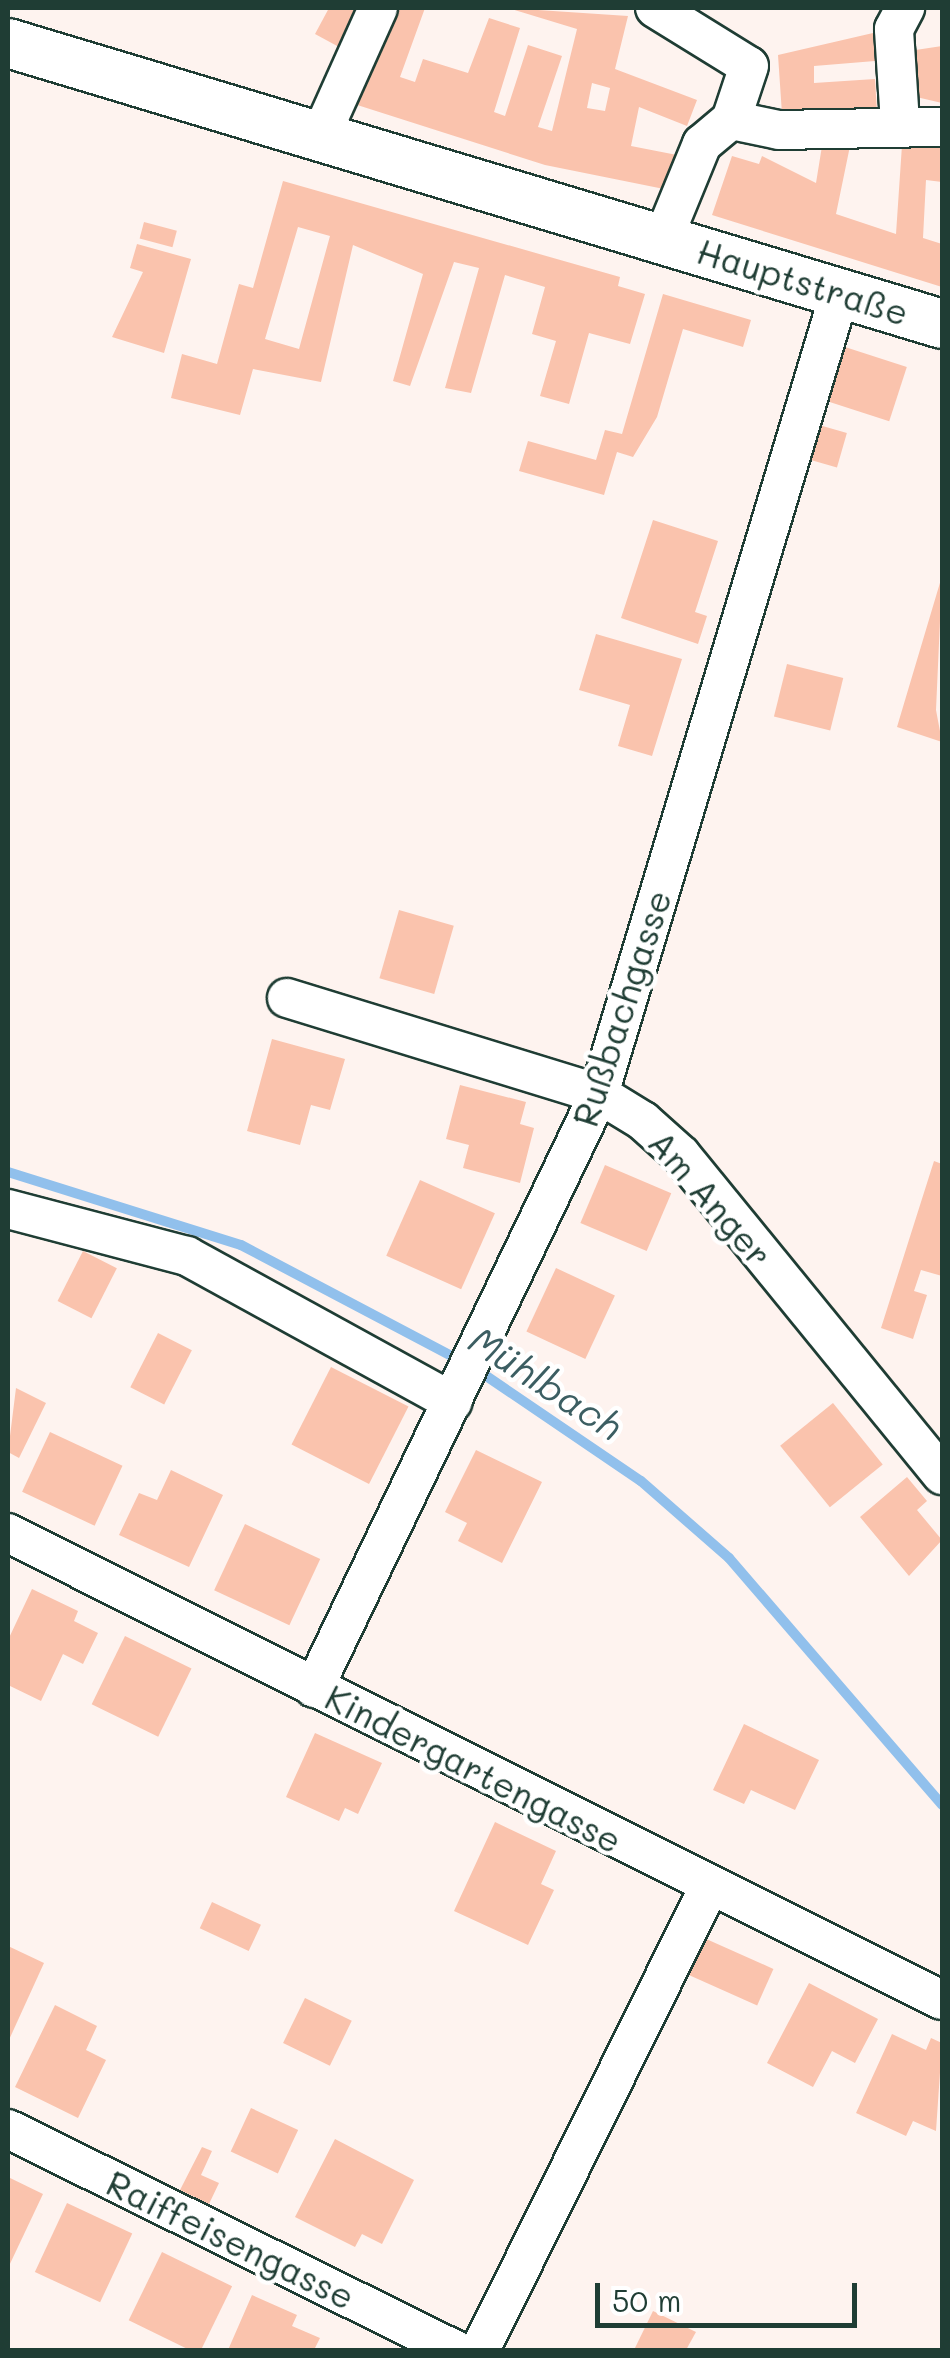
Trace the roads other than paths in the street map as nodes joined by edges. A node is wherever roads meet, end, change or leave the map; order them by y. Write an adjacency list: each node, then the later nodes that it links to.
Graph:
1 (378, 8): 8 (street)
2 (655, 8): 5 (street)
3 (905, 8): 6 (street)
4 (8, 43): 8 (main road, Hauptstraße)
5 (731, 120): 6 (street); 9 (street)
6 (900, 123): 7 (street)
7 (942, 127)
8 (321, 135): 9 (main road, Hauptstraße)
9 (664, 239): 10 (main road, Hauptstraße)
10 (840, 292): 11 (main road, Hauptstraße); 13 (street, Rußbachgasse)
11 (942, 324)
12 (287, 998): 13 (street, Am Anger)
13 (599, 1094): 15 (street, Rußbachgasse); 16 (street, Am Anger)
14 (8, 1209): 15 (street)
15 (456, 1398): 18 (street, Rußbachgasse)
16 (942, 1475)
17 (8, 1532): 18 (street, Kindergartengasse)
18 (314, 1688): 19 (street, Kindergartengasse)
19 (710, 1885): 20 (street, Kindergartengasse); 23 (street)
20 (942, 2000)
21 (8, 2129): 22 (street, Raiffeisengasse)
22 (455, 2350)
23 (480, 2350)

